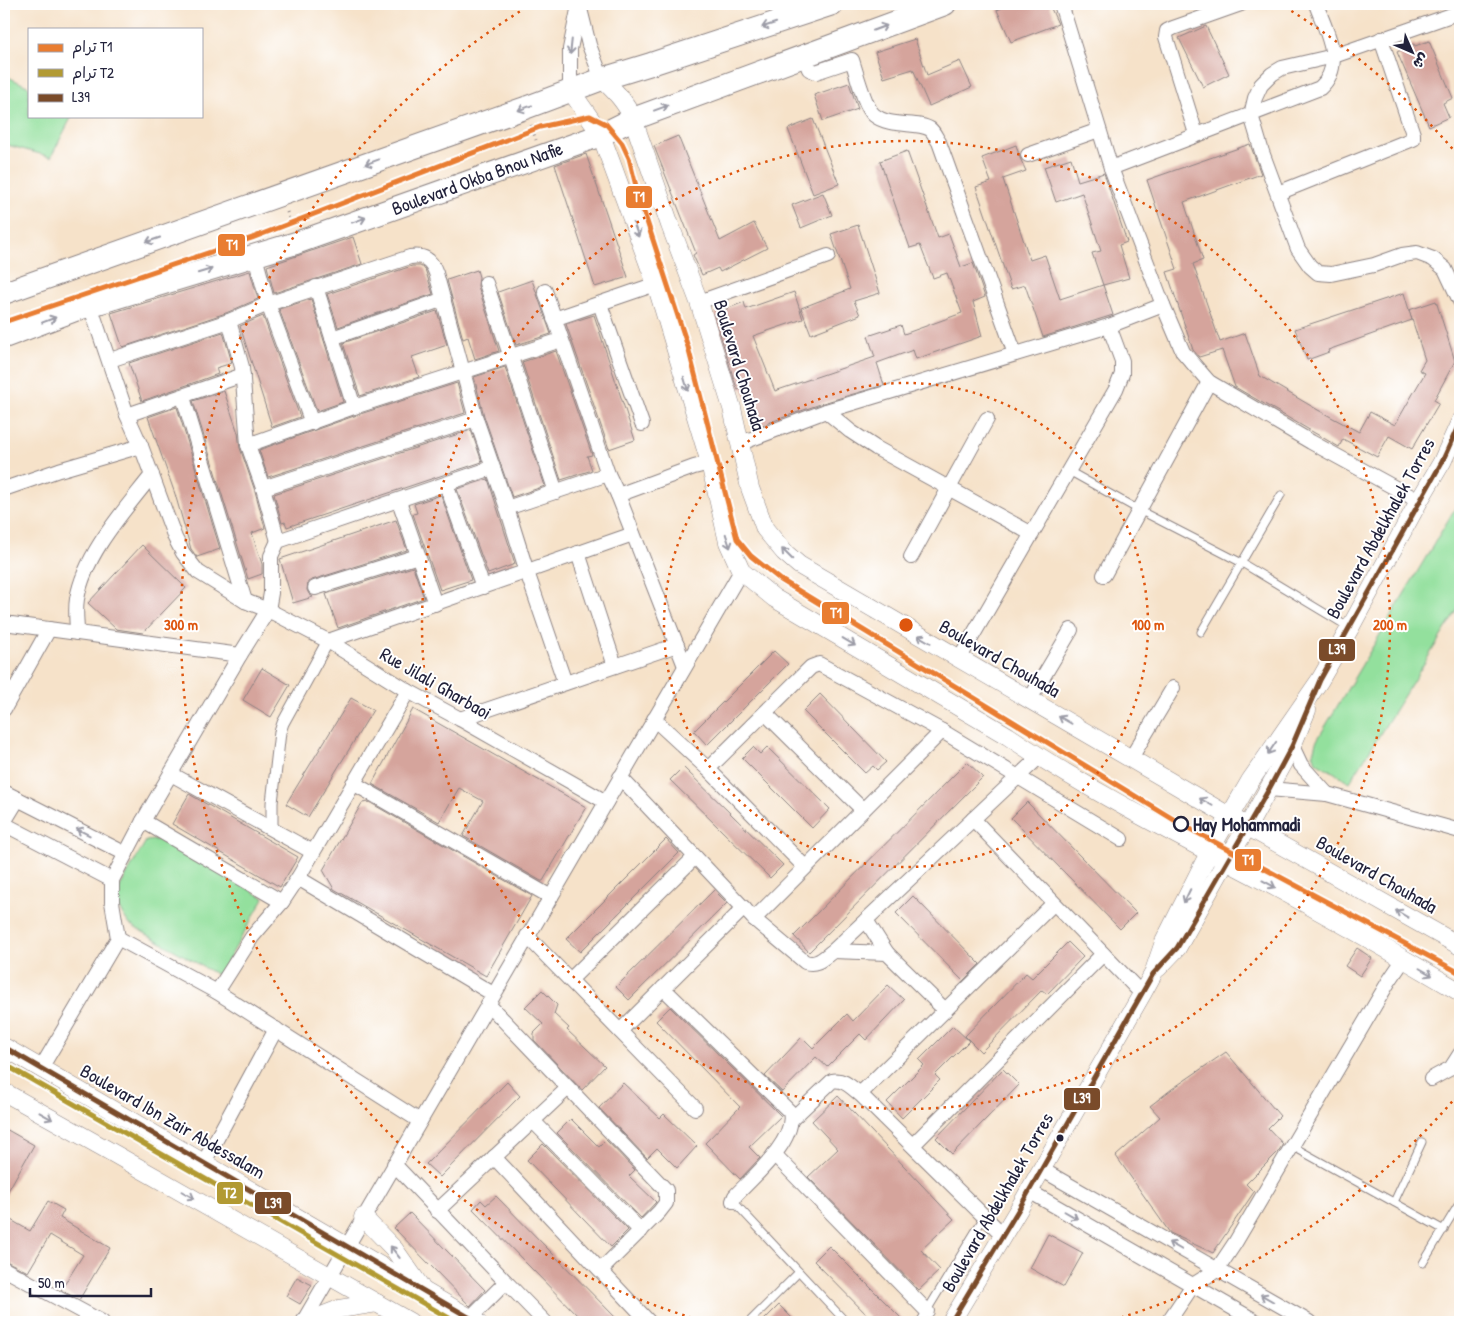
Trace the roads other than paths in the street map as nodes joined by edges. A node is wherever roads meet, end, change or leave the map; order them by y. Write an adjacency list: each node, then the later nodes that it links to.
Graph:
1 (579, 4): 11 (street); 12 (street, one-way to 12)
2 (832, 4): 11 (main road, one-way to 11)
3 (945, 4): 9 (main road, Boulevard Okba Bnou Nafie, one-way to 3)
4 (1061, 4): 15 (street)
5 (1241, 4): 16 (street)
6 (1316, 4): 10 (street)
7 (1460, 12): 8 (street)
8 (1381, 39): 10 (street); 20 (street)
9 (849, 51): 14 (main road, Boulevard Okba Bnou Nafie, one-way to 9); 41 (street)
10 (1334, 56): 13 (street); 13 (street)
11 (602, 79): 12 (main road); 14 (street, Boulevard Chouhada)
12 (570, 89): 17 (street); 27 (main road, one-way to 27)
13 (1251, 115): 16 (street); 20 (street)
14 (633, 119): 17 (main road, Boulevard Okba Bnou Nafie); 30 (street, Boulevard Chouhada)
15 (1099, 130): 18 (street); 19 (street)
16 (1196, 134): 19 (street)
17 (601, 135): 21 (main road, Boulevard Okba Bnou Nafie, one-way to 17); 24 (street, one-way to 24)
18 (1028, 155)
19 (1111, 168): 34 (street)
20 (1278, 193): 29 (street)
21 (255, 256): 31 (street); 33 (main road, Boulevard Okba Bnou Nafie, one-way to 21)
22 (828, 256): 30 (street)
23 (486, 283): 42 (street)
24 (656, 284): 32 (street); 59 (street, one-way to 59)
25 (316, 287): 28 (street); 31 (street); 39 (street)
26 (545, 291): 35 (street)
27 (4, 293)
28 (444, 299): 39 (street); 44 (street)
29 (1460, 301)
30 (699, 302): 56 (street, Boulevard Chouhada)
31 (268, 304): 36 (street); 54 (street)
32 (600, 304): 35 (street); 55 (street)
33 (90, 305): 38 (main road, Boulevard Okba Bnou Nafie, one-way to 33); 43 (street, Rue Jilali Gharbaoi)
34 (1163, 305): 37 (street); 46 (street)
35 (554, 319): 40 (street)
36 (229, 321): 43 (street); 45 (street)
37 (1108, 326): 41 (street); 61 (street)
38 (4, 337)
39 (332, 338): 48 (street)
40 (561, 340): 42 (street); 62 (street)
41 (1015, 354): 49 (street)
42 (511, 357): 44 (street); 68 (street)
43 (110, 360): 50 (street, Rue Jilali Gharbaoi)
44 (464, 372): 48 (street); 51 (street)
45 (243, 375): 47 (street); 57 (street)
46 (1209, 382): 71 (street); 74 (street)
47 (182, 396): 50 (street); 87 (street)
48 (354, 407): 54 (street)
49 (826, 411): 56 (street); 66 (street)
50 (128, 415): 58 (street, Rue Jilali Gharbaoi)
51 (476, 419): 60 (street); 65 (street)
52 (987, 419): 66 (street)
53 (1460, 422): 71 (street, Boulevard Abdelkhalek Torres)
54 (312, 423): 57 (street)
55 (642, 424)
56 (741, 443): 99 (street, Boulevard Chouhada, one-way to 56)
57 (248, 445): 65 (street)
58 (141, 446): 63 (street, Rue Jilali Gharbaoi); 67 (street)
59 (710, 463): 70 (street); 82 (street, one-way to 82)
60 (492, 468): 64 (street); 73 (street)
61 (1069, 471): 74 (lane); 76 (street)
62 (608, 474): 68 (street); 70 (street)
63 (152, 475): 87 (street, Rue Jilali Gharbaoi); 95 (street)
64 (446, 484): 72 (street); 85 (street)
65 (263, 488): 77 (street)
66 (949, 488): 76 (street); 80 (street)
67 (4, 490)
68 (556, 492): 73 (street)
69 (1281, 494): 81 (lane)
70 (618, 495): 75 (street)
71 (1419, 500): 91 (street, Boulevard Abdelkhalek Torres)
72 (399, 501): 77 (street); 79 (street)
73 (508, 508): 83 (street)
74 (1139, 510): 81 (lane); 84 (street)
75 (633, 534): 78 (street); 97 (street)
76 (1032, 534): 99 (street)
77 (278, 541): 89 (street)
78 (578, 553): 83 (street); 100 (street)
79 (418, 556): 86 (street); 88 (street)
80 (911, 557)
81 (1242, 563): 91 (lane); 94 (lane)
82 (741, 571): 101 (street); 113 (street, one-way to 113)
83 (527, 572): 85 (street); 103 (street)
84 (1104, 575)
85 (483, 587): 88 (street)
86 (315, 588)
87 (245, 601): 89 (street, Rue Jilali Gharbaoi)
88 (435, 604): 96 (street)
89 (268, 610): 96 (street, Rue Jilali Gharbaoi); 98 (street)
90 (4, 624): 92 (street)
91 (1350, 628): 102 (street, Boulevard Abdelkhalek Torres)
92 (49, 629): 95 (street); 107 (street)
93 (1071, 630): 106 (street)
94 (1201, 632)
95 (77, 633): 98 (street)
96 (328, 642): 105 (street, Rue Jilali Gharbaoi); 131 (street)
97 (677, 645): 100 (street); 101 (street)
98 (240, 655): 116 (street)
99 (959, 659): 106 (street, Boulevard Chouhada)
100 (615, 666): 103 (street)
101 (685, 666): 110 (street)
102 (1320, 680): 112 (street, Boulevard Abdelkhalek Torres); 126 (street, Boulevard Abdelkhalek Torres, one-way to 126)
103 (565, 683): 109 (street)
104 (1173, 688): 114 (street)
105 (408, 692): 109 (street, Rue Jilali Gharbaoi); 119 (street)
106 (1030, 699): 114 (street, Boulevard Chouhada, one-way to 106)
107 (4, 709)
108 (765, 713): 111 (street); 115 (street); 125 (street)
109 (460, 719): 124 (street, Rue Jilali Gharbaoi)
110 (654, 719): 115 (street); 118 (street)
111 (942, 731): 117 (street); 125 (street)
112 (1292, 746): 120 (street, Boulevard Abdelkhalek Torres); 122 (street)
113 (1039, 757): 117 (street); 135 (street)
114 (1131, 758): 126 (street, Boulevard Chouhada, one-way to 114)
115 (708, 770): 139 (street)
116 (171, 774): 128 (street); 131 (street)
117 (1020, 776): 127 (street); 133 (street)
118 (620, 777): 124 (street); 137 (street)
119 (353, 783): 134 (street); 142 (street)
120 (1269, 789): 122 (street); 130 (street, Boulevard Abdelkhalek Torres)
121 (4, 792): 123 (street)
122 (1327, 794): 132 (street)
123 (18, 799): 129 (street); 136 (street, one-way to 123)
124 (606, 802): 142 (street)
125 (863, 810): 139 (street)
126 (1229, 816): 130 (street, Boulevard Chouhada); 135 (street, Boulevard Abdelkhalek Torres)
127 (973, 819): 144 (street); 147 (street)
128 (143, 822): 136 (street); 143 (street)
129 (4, 823): 141 (street)
130 (1248, 826): 138 (street, Boulevard Abdelkhalek Torres); 150 (street, Boulevard Chouhada, one-way to 130)
131 (272, 829): 134 (street)
132 (1460, 831)
133 (1121, 840)
134 (313, 852): 140 (street)
135 (1209, 852): 138 (street); 155 (street, Boulevard Abdelkhalek Torres, one-way to 155)
136 (126, 854): 141 (street)
137 (695, 857): 145 (street); 156 (street)
138 (1226, 861): 154 (street, one-way to 154); 155 (street, Boulevard Abdelkhalek Torres)
139 (805, 867): 146 (street)
140 (298, 878): 143 (street); 161 (street)
141 (112, 880): 149 (street)
142 (551, 897): 148 (street)
143 (282, 902): 158 (street)
144 (1053, 904): 153 (street); 162 (street)
145 (744, 908): 146 (street); 157 (street)
146 (754, 918): 151 (street)
147 (866, 920): 151 (street); 152 (street)
148 (527, 936): 156 (street); 161 (street)
149 (118, 938): 158 (street); 167 (street)
150 (1460, 945)
151 (833, 951): 152 (street)
152 (887, 953): 162 (street)
153 (1103, 954): 160 (street); 177 (street)
154 (1404, 959): 159 (street, one-way to 159); 178 (street)
155 (1153, 974): 160 (street, Boulevard Abdelkhalek Torres)
156 (570, 980): 164 (street)
157 (663, 988): 164 (street); 173 (street)
158 (217, 992): 163 (street)
159 (1460, 992)
160 (1142, 994): 183 (street, Boulevard Abdelkhalek Torres)
161 (491, 999): 169 (street); 174 (street)
162 (945, 1010): 171 (street)
163 (276, 1029): 174 (street); 181 (street)
164 (620, 1031): 172 (street)
165 (4, 1047): 167 (street, Boulevard Ibn Zair Abdessalam)
166 (1460, 1054): 168 (street)
167 (41, 1068): 181 (street, Boulevard Ibn Zair Abdessalam)
168 (1431, 1078)
169 (568, 1088): 175 (street); 192 (street)
170 (4, 1092): 200 (street, one-way to 200)
171 (860, 1094): 173 (street); 177 (street)
172 (695, 1108)
173 (792, 1118): 179 (street)
174 (420, 1121): 182 (street)
175 (533, 1121): 180 (street); 192 (street)
176 (1422, 1142): 186 (lane)
177 (913, 1145): 190 (street)
178 (1292, 1146): 186 (lane); 198 (street)
179 (774, 1154): 185 (street); 205 (street)
180 (494, 1157): 188 (street); 197 (street)
181 (203, 1164): 194 (street, Boulevard Ibn Zair Abdessalam)
182 (394, 1164): 188 (street); 189 (street)
183 (1041, 1169): 184 (street, Boulevard Abdelkhalek Torres); 198 (street, one-way to 183)
184 (1029, 1191): 193 (street, Boulevard Abdelkhalek Torres); 202 (street, one-way to 202)
185 (733, 1202): 199 (lane)
186 (1394, 1202): 191 (lane)
187 (1460, 1202): 191 (lane)
188 (438, 1210): 201 (street)
189 (363, 1217): 194 (street); 203 (street, one-way to 189)
190 (984, 1217): 193 (street); 205 (lane)
191 (1444, 1230): 195 (lane)
192 (641, 1231): 197 (street)
193 (1003, 1235): 214 (street, Boulevard Abdelkhalek Torres)
194 (347, 1246): 200 (street); 203 (street, Boulevard Ibn Zair Abdessalam)
195 (1424, 1263)
196 (4, 1269): 207 (street)
197 (601, 1270): 211 (street)
198 (1217, 1270): 202 (street); 217 (street, one-way to 198)
199 (799, 1272): 212 (lane); 213 (lane)
200 (330, 1276): 204 (street); 208 (street)
201 (506, 1282): 206 (street); 210 (street)
202 (1193, 1285): 215 (street); 216 (street)
203 (423, 1290): 206 (street, Boulevard Ibn Zair Abdessalam)
204 (377, 1303): 208 (street); 209 (street)
205 (923, 1316)
206 (473, 1320)
207 (102, 1322)
208 (304, 1322)
209 (410, 1322)
210 (545, 1322)
211 (649, 1322)
212 (749, 1322)
213 (846, 1322)
214 (951, 1322)
215 (1168, 1322)
216 (1257, 1322)
217 (1309, 1322)

